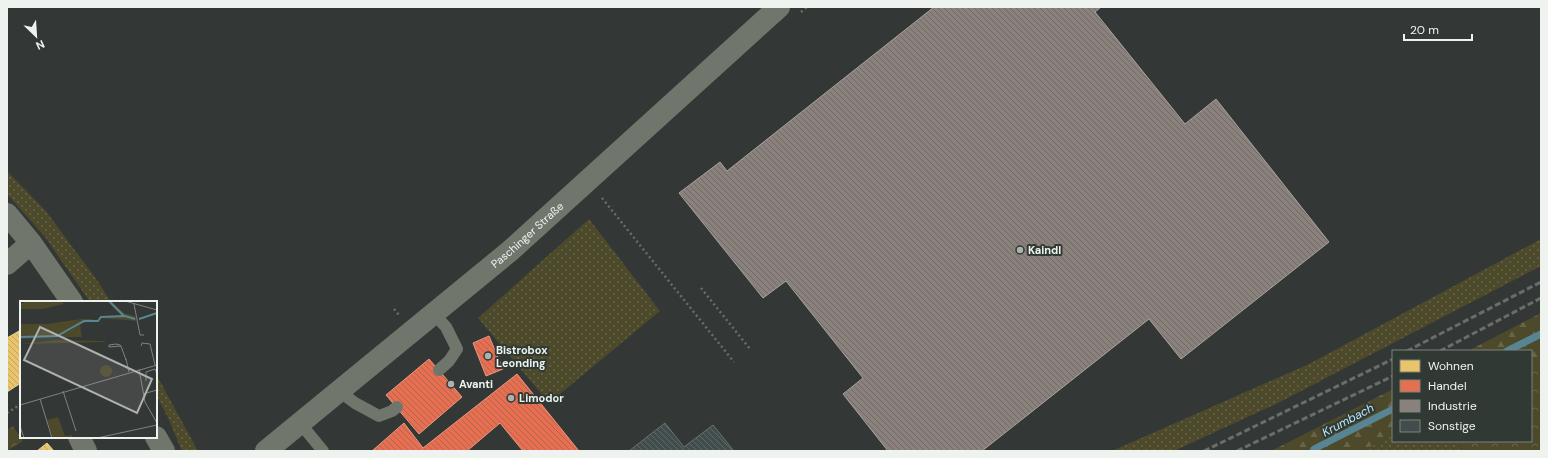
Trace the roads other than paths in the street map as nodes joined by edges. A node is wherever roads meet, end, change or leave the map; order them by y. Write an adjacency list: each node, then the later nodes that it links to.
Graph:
1 (779, 7): 6 (street, Paschinger Straße)
2 (7, 214): 3 (street)
3 (31, 244): 4 (street); 5 (street)
4 (7, 264)
5 (71, 301)
6 (434, 314): 7 (lane); 8 (street, Paschinger Straße)
7 (439, 370)
8 (339, 391): 9 (lane); 10 (street, Paschinger Straße)
9 (396, 407)
10 (300, 423): 15 (street, Paschinger Straße); 16 (lane)
11 (80, 438): 13 (street)
12 (157, 438): 14 (street)
13 (86, 451)
14 (164, 451)
15 (266, 451)
16 (323, 451)

